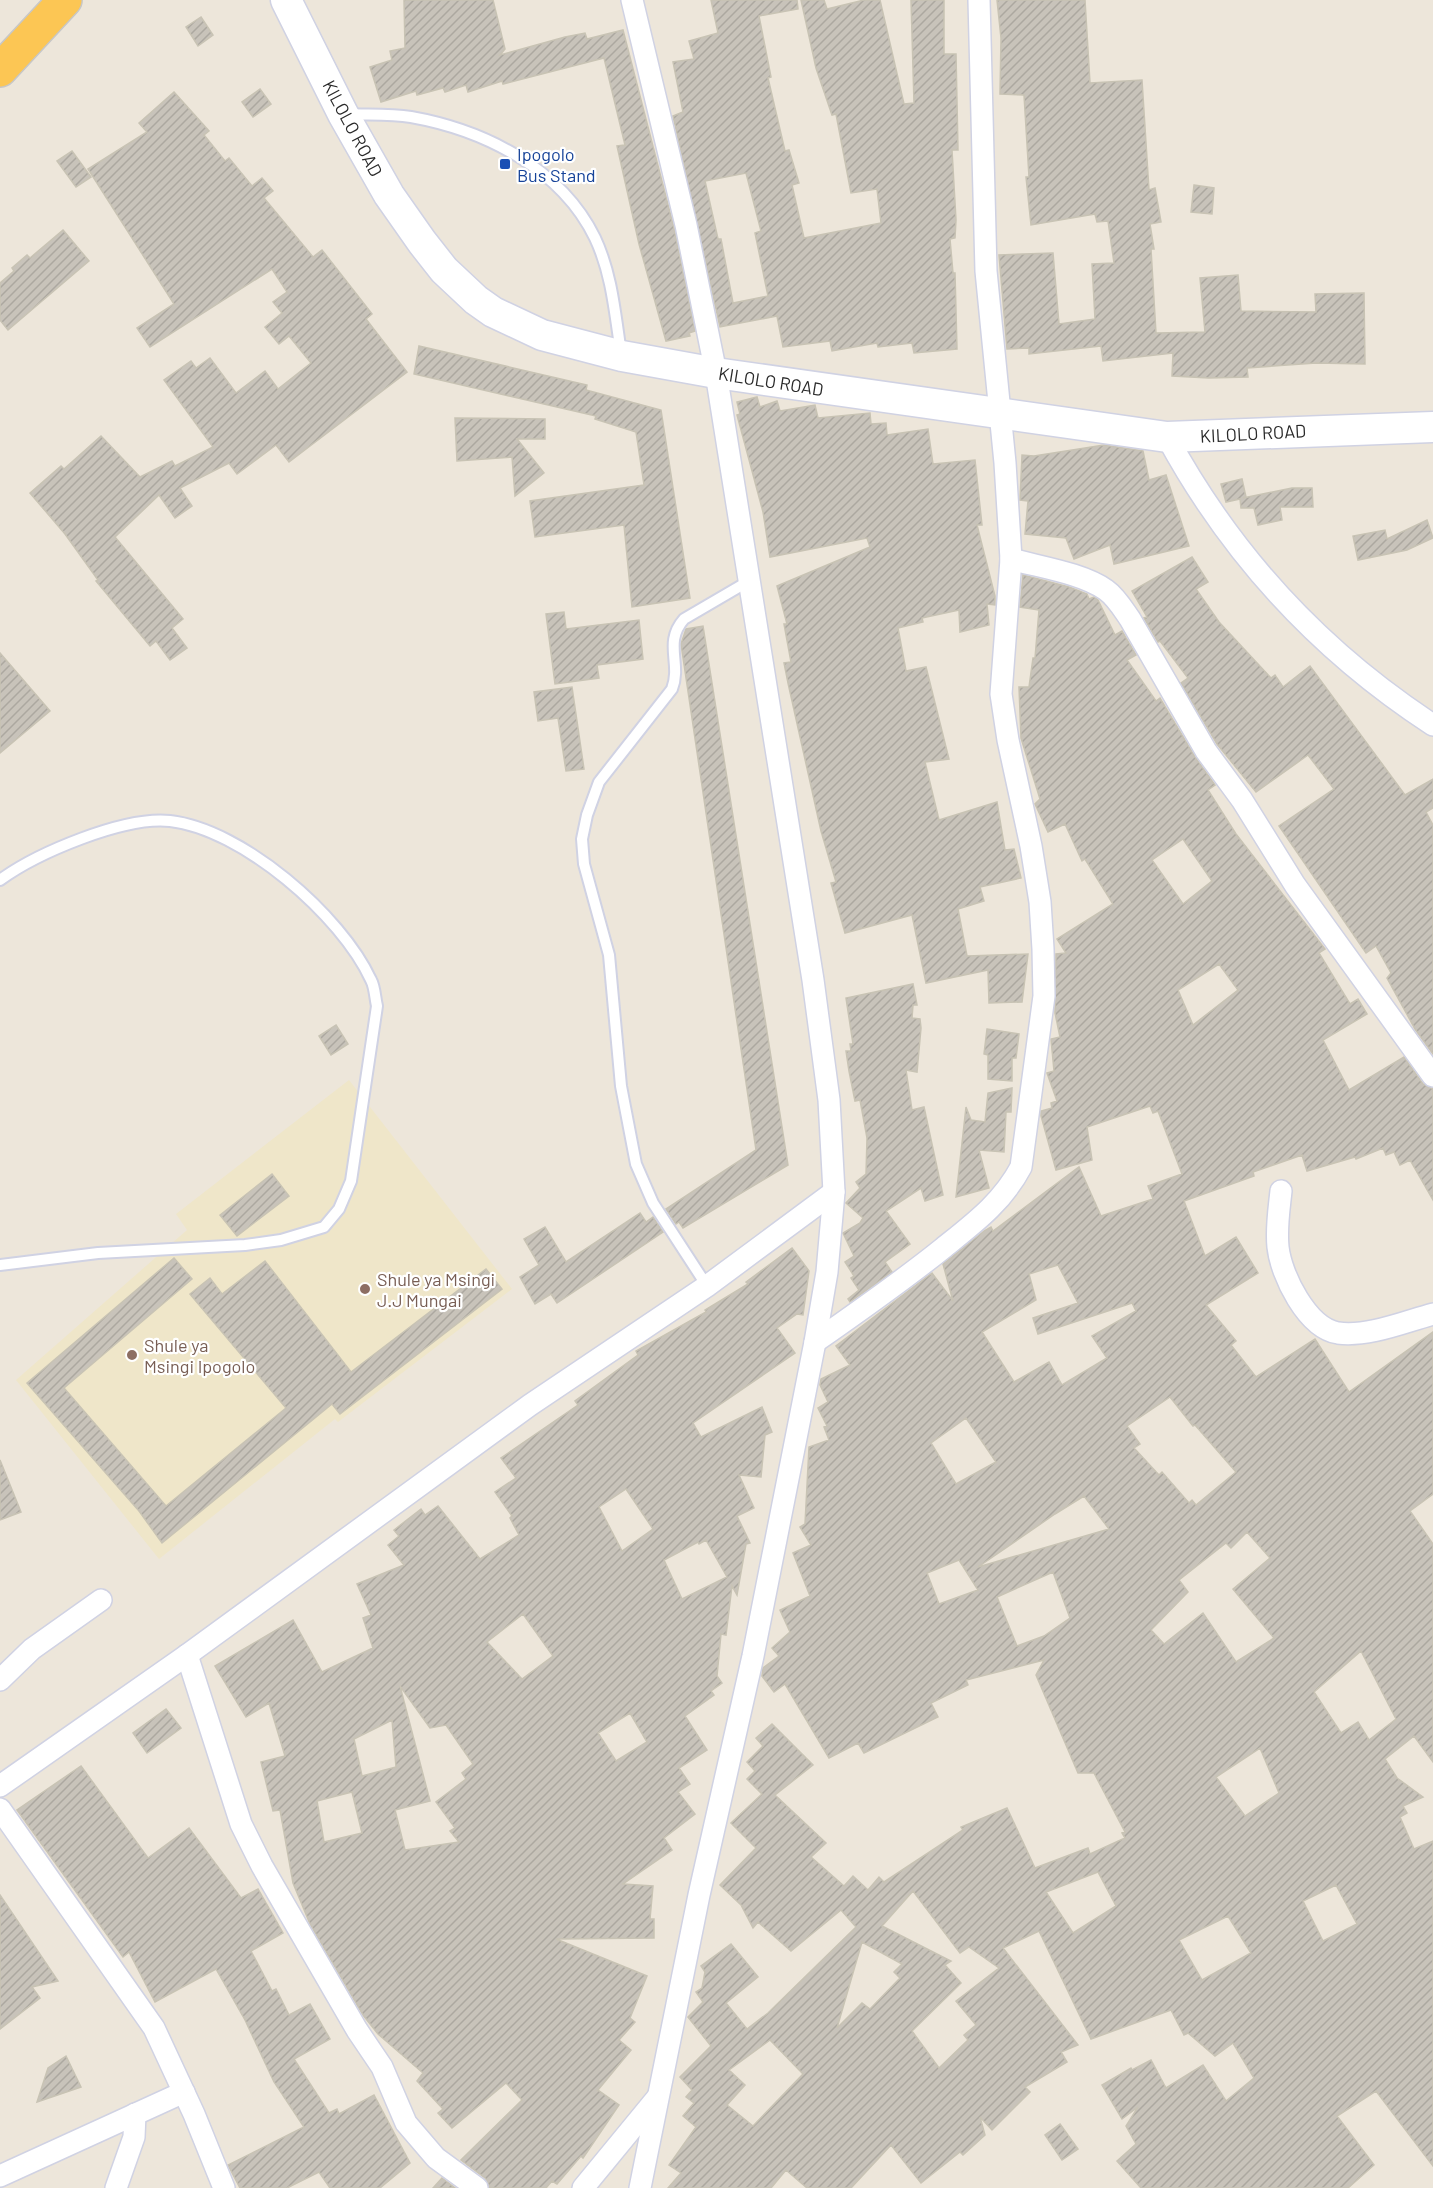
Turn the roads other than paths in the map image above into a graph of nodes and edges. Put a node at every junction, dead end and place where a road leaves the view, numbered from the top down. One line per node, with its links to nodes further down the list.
1 (65, 0): 5 (highway)
2 (286, 0): 6 (main road, KILOLO ROAD)
3 (632, 0): 8 (street)
4 (979, 0): 9 (street)
5 (0, 70)
6 (343, 114): 7 (main road, KILOLO ROAD); 7 (lane)
7 (622, 356): 8 (main road, KILOLO ROAD)
8 (716, 373): 9 (main road, KILOLO ROAD); 13 (street)
9 (998, 413): 11 (main road, KILOLO ROAD); 12 (street)
10 (1433, 427): 11 (main road, KILOLO ROAD)
11 (1167, 437): 14 (street)
12 (1011, 559): 16 (street); 22 (street)
13 (749, 581): 18 (street); 20 (lane)
14 (1433, 725)
15 (0, 880): 19 (lane)
16 (1433, 1076)
17 (1281, 1191): 21 (street)
18 (834, 1192): 20 (street); 22 (street)
19 (0, 1265)
20 (707, 1286): 24 (street)
21 (1433, 1314)
22 (815, 1342): 29 (street)
23 (101, 1600): 25 (street)
24 (187, 1655): 26 (street); 34 (street)
25 (0, 1680)
26 (0, 1786)
27 (0, 1809): 28 (street)
28 (184, 2092): 30 (street); 33 (street)
29 (659, 2096): 35 (street); 36 (street)
30 (135, 2114): 31 (street); 32 (street)
31 (0, 2176)
32 (116, 2188)
33 (224, 2188)
34 (477, 2188)
35 (583, 2188)
36 (640, 2188)

